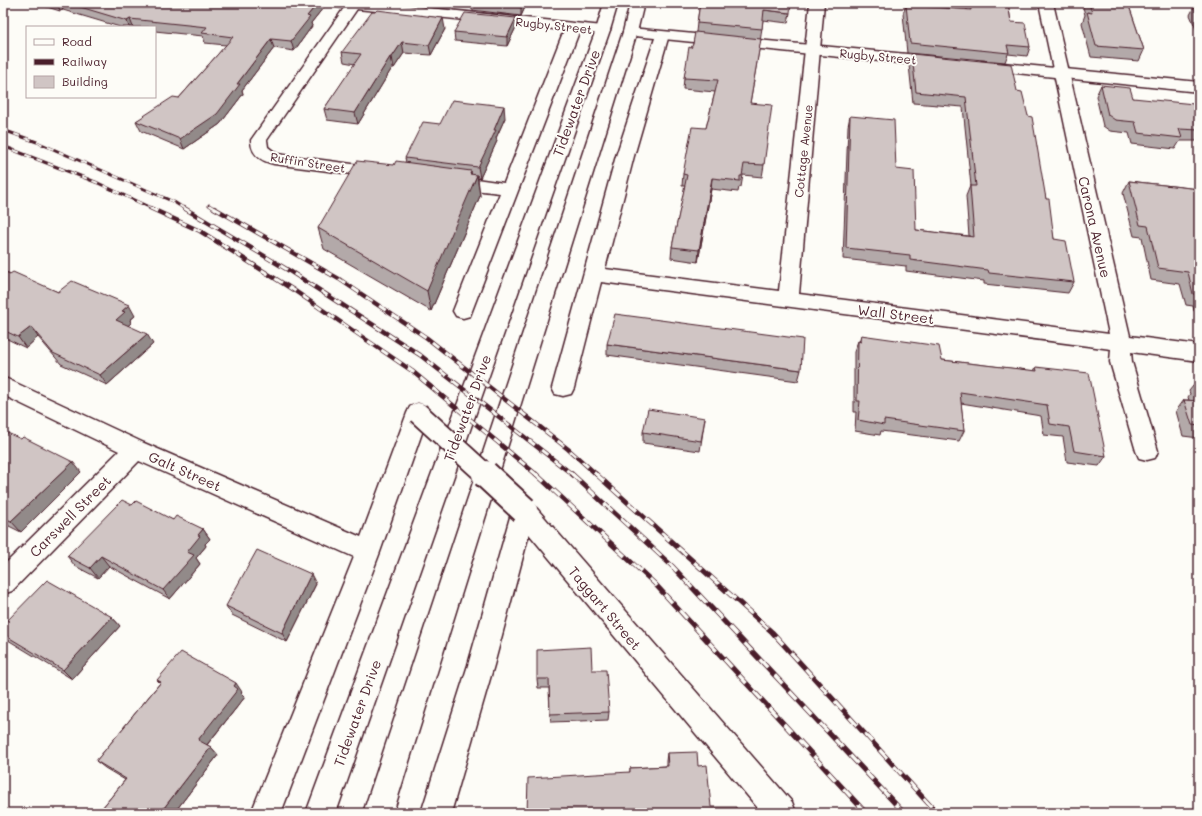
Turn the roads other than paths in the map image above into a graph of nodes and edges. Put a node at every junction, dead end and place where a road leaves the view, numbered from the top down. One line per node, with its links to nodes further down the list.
1 (611, 3): 7 (main road, Tidewater Drive)
2 (637, 3): 8 (main road, Tidewater Drive)
3 (817, 3): 10 (main road, Cottage Avenue)
4 (1046, 3): 11 (main road, Carona Avenue)
5 (348, 4): 6 (main road, Rugby Street); 13 (main road, Ruffin Street)
6 (573, 27): 7 (main road, Rugby Street); 15 (main road, Tidewater Drive)
7 (603, 30): 29 (main road, Tidewater Drive)
8 (630, 32): 9 (main road, Rugby Street); 30 (main road, Tidewater Drive)
9 (662, 35): 10 (main road, Rugby Street); 16 (main road)
10 (812, 50): 11 (main road, Rugby Street); 17 (main road, Cottage Avenue)
11 (1060, 73): 12 (main road, Rugby Street); 19 (main road, Carona Avenue)
12 (1199, 87)
13 (396, 175)
14 (434, 179): 15 (main road)
15 (510, 189): 18 (main road, Tidewater Drive)
16 (593, 274): 17 (main road, Wall Street); 22 (main road)
17 (788, 300): 19 (main road, Wall Street)
18 (463, 311)
19 (1121, 343): 20 (main road, Wall Street); 24 (main road, Carona Avenue)
20 (1199, 353)
21 (3, 385): 23 (main road, Galt Street)
22 (563, 388)
23 (136, 449): 26 (main road, Galt Street); 27 (main road, Carswell Street)
24 (1147, 451)
25 (524, 510): 26 (main road, Taggart Street, bridge); 31 (main road); 32 (main road, Taggart Street)
26 (368, 552): 28 (main road)
27 (3, 583)
28 (266, 813)
29 (321, 813)
30 (378, 813)
31 (436, 813)
32 (781, 813)

